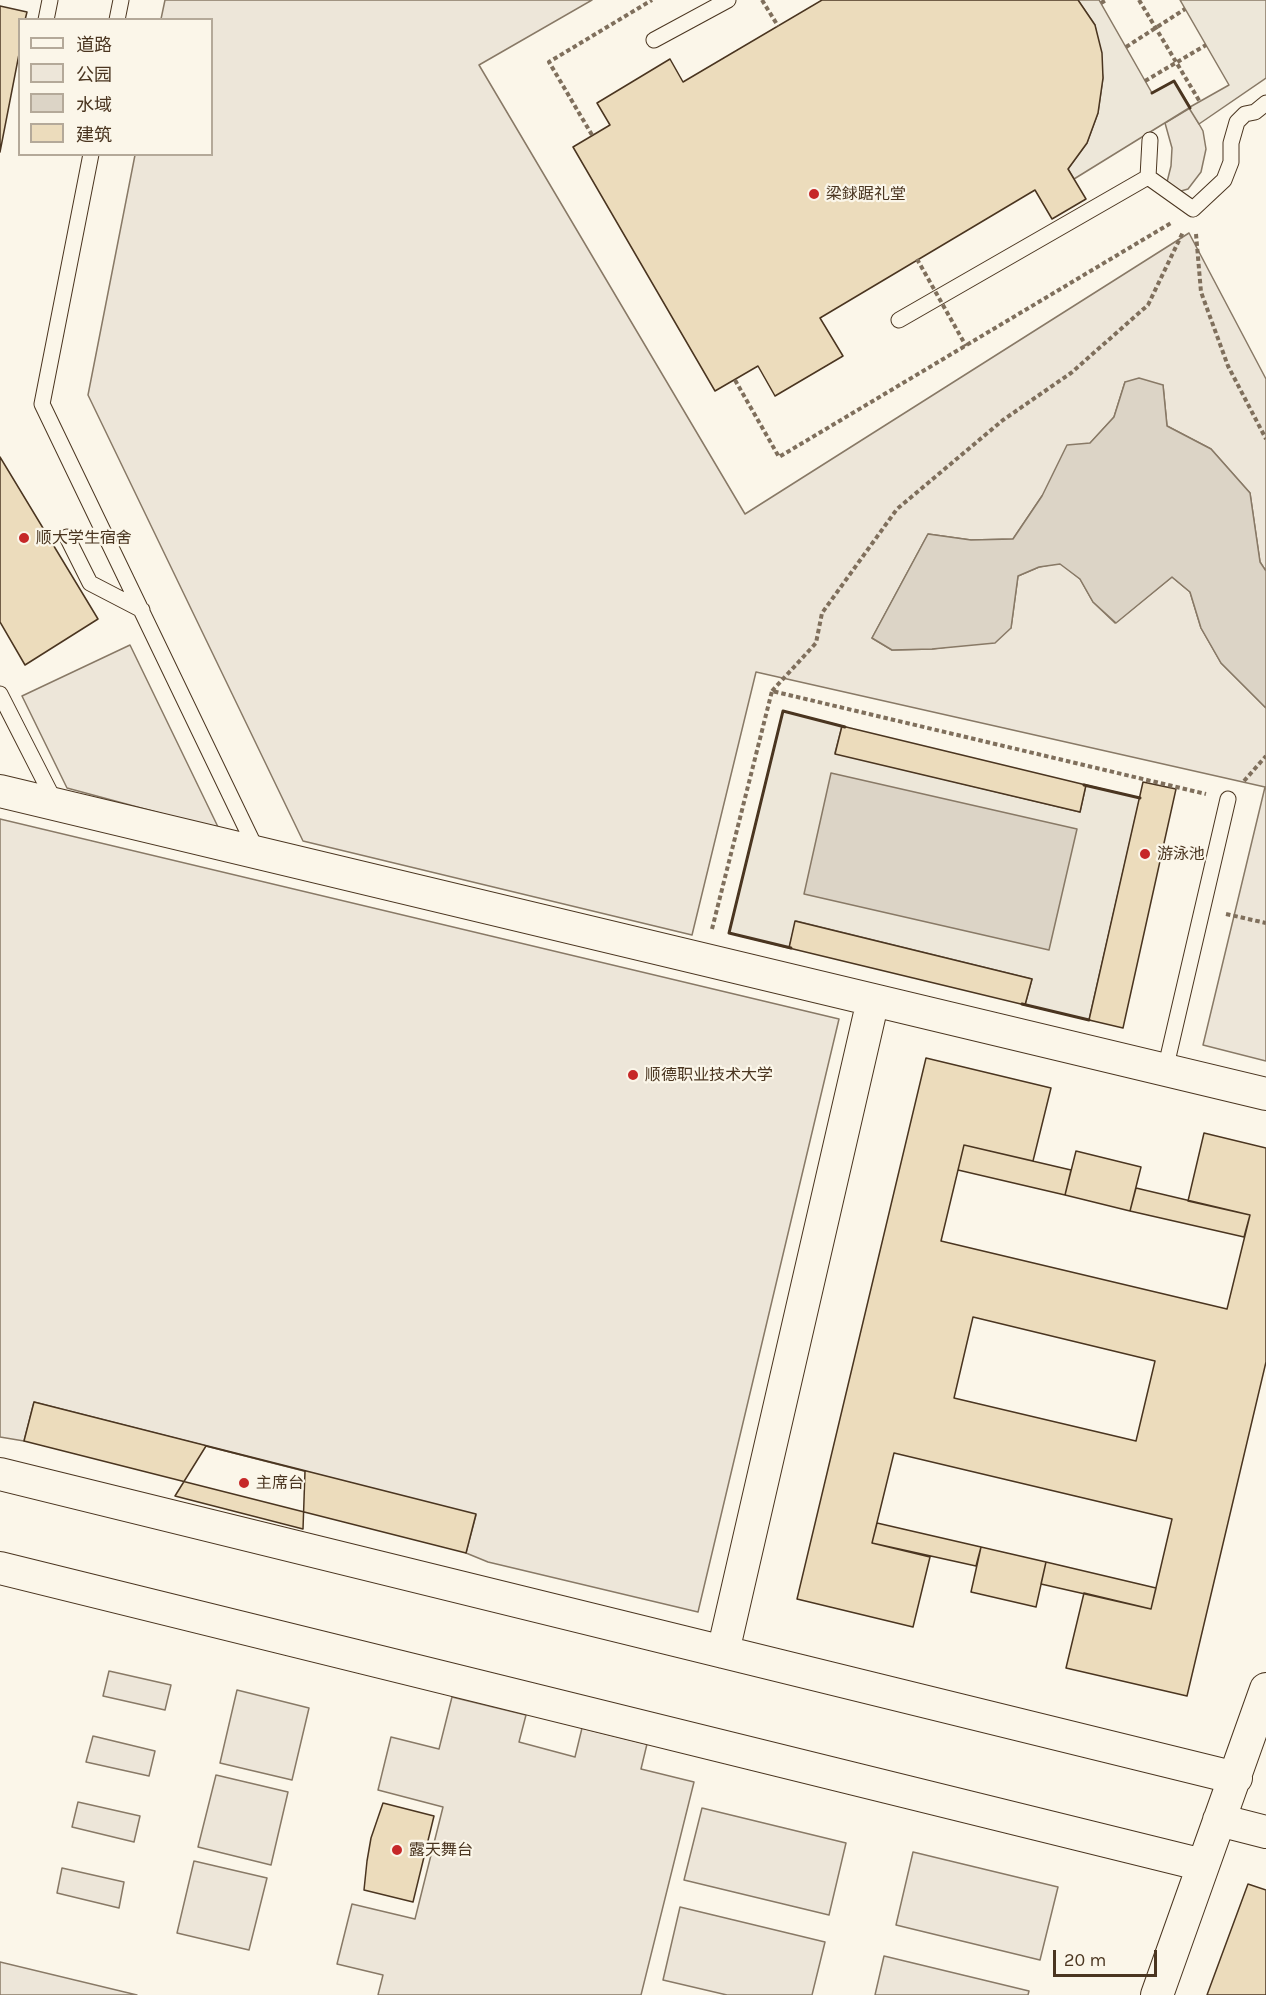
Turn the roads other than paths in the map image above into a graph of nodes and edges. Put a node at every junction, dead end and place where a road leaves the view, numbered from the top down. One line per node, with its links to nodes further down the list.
1 (50, 0): 4 (lane)
2 (121, 0): 5 (lane)
3 (728, 0): 6 (lane)
4 (46, 18)
5 (117, 18)
6 (654, 40)
7 (1266, 103): 10 (lane)
8 (1150, 140): 10 (lane)
9 (91, 156): 13 (lane)
10 (1148, 177): 11 (lane)
11 (899, 320)
12 (67, 537): 13 (lane)
13 (142, 610): 18 (lane)
14 (0, 694): 17 (lane)
15 (0, 791): 17 (street)
16 (1228, 799): 20 (lane)
17 (56, 804): 18 (street)
18 (257, 853): 19 (street)
19 (873, 1000): 20 (street); 24 (street)
20 (1164, 1070): 21 (street)
21 (1266, 1094)
22 (0, 1474): 24 (street)
23 (0, 1568): 29 (street)
24 (723, 1652): 26 (street)
25 (1266, 1689): 26 (street)
26 (1236, 1778): 27 (street)
27 (1219, 1820): 28 (street); 29 (street)
28 (1266, 1833)
29 (1203, 1865): 30 (street)
30 (1157, 1995)

